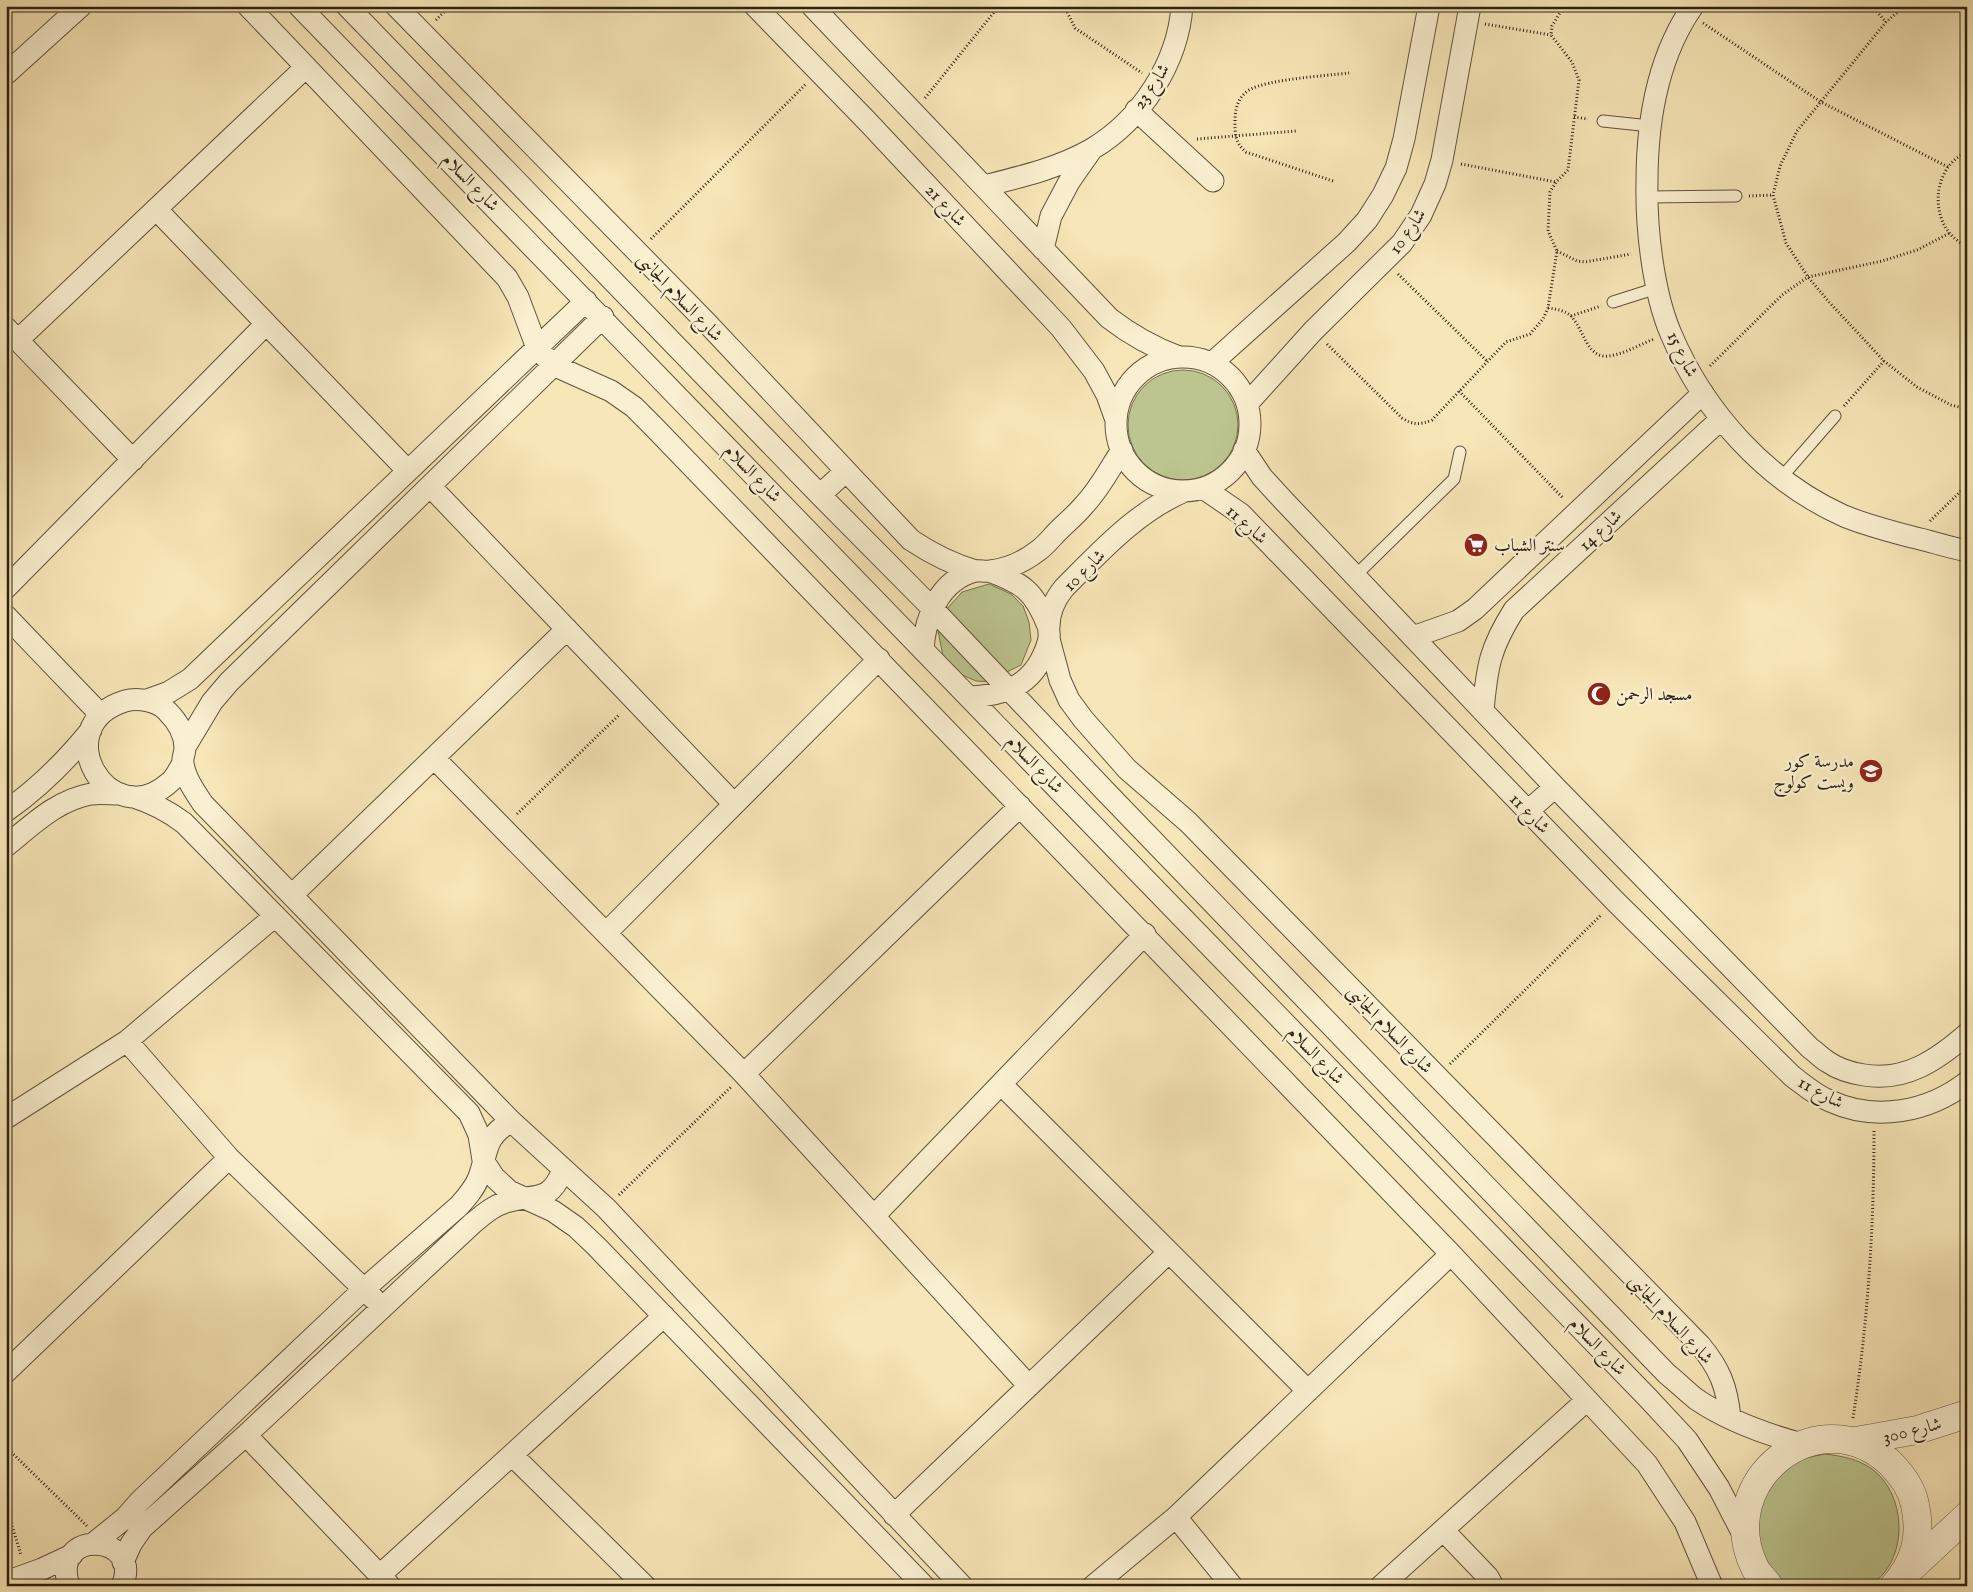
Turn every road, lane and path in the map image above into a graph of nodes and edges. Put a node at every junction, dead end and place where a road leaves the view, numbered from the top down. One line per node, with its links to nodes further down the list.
1 (81, 6): 20 (street)
2 (248, 6): 19 (street)
3 (299, 6): 53 (street, شارع السلام)
4 (347, 6): 85 (street, شارع السلام)
5 (396, 6): 49 (street, شارع السلام الجانبى)
6 (812, 6): 26 (street)
7 (999, 6): 26 (path)
8 (1064, 6): 23 (path)
9 (1182, 6): 23 (street, شارع 23)
10 (1429, 6): 66 (street)
11 (1564, 6): 18 (path)
12 (1872, 6): 17 (path)
13 (1905, 6): 17 (path)
14 (759, 8): 21 (street, شارع 21)
15 (1687, 9): 24 (path); 28 (street, شارع 15)
16 (1469, 14): 18 (path); 34 (street, شارع 10)
17 (1886, 22): 24 (path)
18 (1551, 34): 38 (path)
19 (306, 67): 43 (street); 62 (street)
20 (8, 68)
21 (819, 72): 49 (path); 74 (street, شارع 21)
22 (1349, 73): 30 (path)
23 (1156, 83): 25 (street, شارع 23)
24 (1821, 102): 35 (path); 40 (path)
25 (1136, 110): 31 (street); 32 (street, شارع 23)
26 (913, 112): 39 (street)
27 (1603, 120): 28 (lane)
28 (1650, 126): 42 (street, شارع 15)
29 (1296, 131): 30 (path)
30 (1235, 136): 31 (path); 37 (path)
31 (1170, 142): 36 (street)
32 (1092, 149): 39 (street, شارع 23); 46 (street, شارع 23)
33 (1967, 152): 35 (path)
34 (1442, 160): 38 (path); 50 (street, شارع 10)
35 (1948, 167): 44 (path)
36 (1213, 181)
37 (1333, 181)
38 (1556, 182): 47 (path)
39 (984, 186): 46 (street)
40 (1773, 195): 41 (path); 51 (path)
41 (1736, 196): 42 (lane)
42 (1646, 197): 48 (street, شارع 15)
43 (156, 209): 58 (street); 61 (street)
44 (1950, 233): 45 (path); 51 (path)
45 (1967, 246)
46 (1043, 249): 63 (street)
47 (1557, 251): 48 (path); 55 (path)
48 (1652, 251): 52 (street, شارع 15)
49 (637, 253): 80 (street, شارع السلام الجانبى)
50 (1385, 261): 59 (street, شارع 10); 64 (path)
51 (1808, 277): 65 (path); 68 (path)
52 (1657, 288): 54 (lane); 60 (street, شارع 15)
53 (586, 301): 57 (street, شارع السلام); 62 (street)
54 (1614, 302): 56 (path)
55 (1548, 308): 56 (path); 64 (path)
56 (1571, 316): 60 (path)
57 (603, 317): 67 (street); 97 (street, شارع السلام)
58 (266, 324): 78 (street); 79 (street)
59 (1314, 331): 69 (path); 70 (street, شارع 10)
60 (1670, 332): 68 (street, شارع 15)
61 (12, 334): 78 (street)
62 (537, 348): 67 (street); 79 (street)
63 (1179, 357): 66 (street); 74 (street)
64 (1487, 361): 69 (path)
65 (1884, 361): 71 (path); 72 (path)
66 (1212, 363): 70 (street)
67 (554, 365): 82 (street); 98 (street)
68 (1699, 387): 73 (street, شارع 15); 86 (street, شارع 14)
69 (1460, 391): 86 (path)
70 (1247, 404): 76 (street)
71 (1967, 409)
72 (1835, 416): 81 (lane)
73 (1721, 419): 81 (street, شارع 15); 103 (street, شارع 14)
74 (1116, 420): 75 (street)
75 (1122, 450): 84 (street); 89 (street)
76 (1244, 450): 84 (street); 90 (street, شارع 11)
77 (1460, 452): 90 (lane)
78 (133, 460): 91 (street)
79 (408, 471): 101 (street)
80 (846, 471): 85 (street); 89 (street, شارع السلام الجانبى)
81 (1781, 478): 87 (street, شارع 15)
82 (430, 486): 94 (street); 105 (street)
83 (1967, 489): 87 (path)
84 (1194, 490): 95 (street, شارع 10); 114 (street, شارع 11)
85 (820, 495): 92 (street, شارع السلام)
86 (1577, 513): 96 (street, شارع 14)
87 (1914, 537): 88 (street, شارع 15)
88 (1967, 551)
89 (982, 571): 92 (street); 95 (street, شارع السلام الجانبى)
90 (1355, 576): 96 (street, شارع 11)
91 (6, 588)
92 (932, 608): 97 (street); 99 (street, شارع السلام)
93 (6, 616): 104 (street)
94 (567, 629): 102 (street); 106 (street)
95 (1049, 632): 99 (street, شارع 10); 107 (street, شارع السلام الجانبى)
96 (1412, 637): 103 (street, شارع 11)
97 (923, 649): 100 (street, شارع السلام)
98 (878, 659): 111 (street); 112 (street)
99 (1010, 691): 100 (street, شارع 10); 109 (street, شارع السلام)
100 (971, 697): 158 (street, شارع السلام)
101 (147, 700): 104 (street); 105 (street)
102 (635, 700): 111 (street); 115 (path)
103 (1483, 711): 108 (street, شارع 11)
104 (96, 722): 110 (street); 113 (street)
105 (184, 755): 110 (street); 117 (street)
106 (434, 758): 115 (street); 117 (street)
107 (1127, 769): 109 (street); 125 (street, شارع السلام الجانبى)
108 (1555, 787): 114 (street); 122 (street, شارع 11)
109 (1106, 792): 147 (street, شارع السلام)
110 (126, 795): 116 (street); 119 (street)
111 (734, 804): 120 (street)
112 (1020, 806): 121 (street); 124 (street)
113 (6, 811)
114 (1528, 811): 118 (street, شارع 11)
115 (502, 828): 120 (street)
116 (6, 846)
117 (292, 895): 130 (street)
118 (1615, 901): 125 (path); 128 (street, شارع 11)
119 (275, 916): 123 (street); 132 (street)
120 (606, 933): 124 (street)
121 (1145, 934): 127 (street); 138 (street)
122 (1967, 1034)
123 (127, 1041): 129 (street); 131 (street)
124 (744, 1074): 135 (path); 136 (street)
125 (1436, 1077): 147 (street, شارع السلام الجانبى)
126 (1967, 1082): 128 (street, شارع 11)
127 (1001, 1084): 136 (street); 137 (street)
128 (1874, 1112): 149 (path)
129 (6, 1118)
130 (511, 1121): 132 (street); 133 (street)
131 (229, 1158): 139 (street); 142 (street)
132 (483, 1160): 134 (street); 139 (street)
133 (563, 1170): 134 (street); 135 (street)
134 (528, 1199): 140 (street); 141 (street)
135 (606, 1208): 154 (street)
136 (874, 1216): 143 (street)
137 (1169, 1252): 143 (street); 144 (street)
138 (1451, 1254): 144 (street); 145 (street)
139 (364, 1289): 140 (street); 159 (street)
140 (382, 1307): 148 (street)
141 (664, 1316): 152 (street); 169 (street)
142 (6, 1372)
143 (1029, 1386): 154 (street)
144 (1308, 1391): 156 (street)
145 (1587, 1400): 157 (street); 175 (street)
146 (1967, 1414): 149 (street, شارع 300)
147 (1730, 1418): 150 (street, شارع السلام)
148 (246, 1435): 162 (street); 165 (street)
149 (1853, 1441): 150 (street); 163 (street)
150 (1802, 1444): 158 (street)
151 (6, 1447): 159 (path)
152 (512, 1455): 165 (street); 168 (street)
153 (6, 1506): 161 (path)
154 (894, 1515): 170 (street)
155 (1967, 1516): 163 (street)
156 (1176, 1517): 171 (street); 172 (street)
157 (1443, 1530): 173 (street); 174 (street)
158 (1746, 1540): 164 (street)
159 (97, 1541): 160 (street); 162 (street)
160 (72, 1555): 161 (street); 167 (street)
161 (26, 1575): 166 (street)
162 (126, 1576)
163 (1900, 1579)
164 (1761, 1580)
165 (384, 1581)
166 (6, 1582)
167 (69, 1586)
168 (645, 1586)
169 (924, 1586)
170 (962, 1586)
171 (1093, 1586)
172 (1232, 1586)
173 (1381, 1586)
174 (1493, 1586)
175 (1712, 1586)

